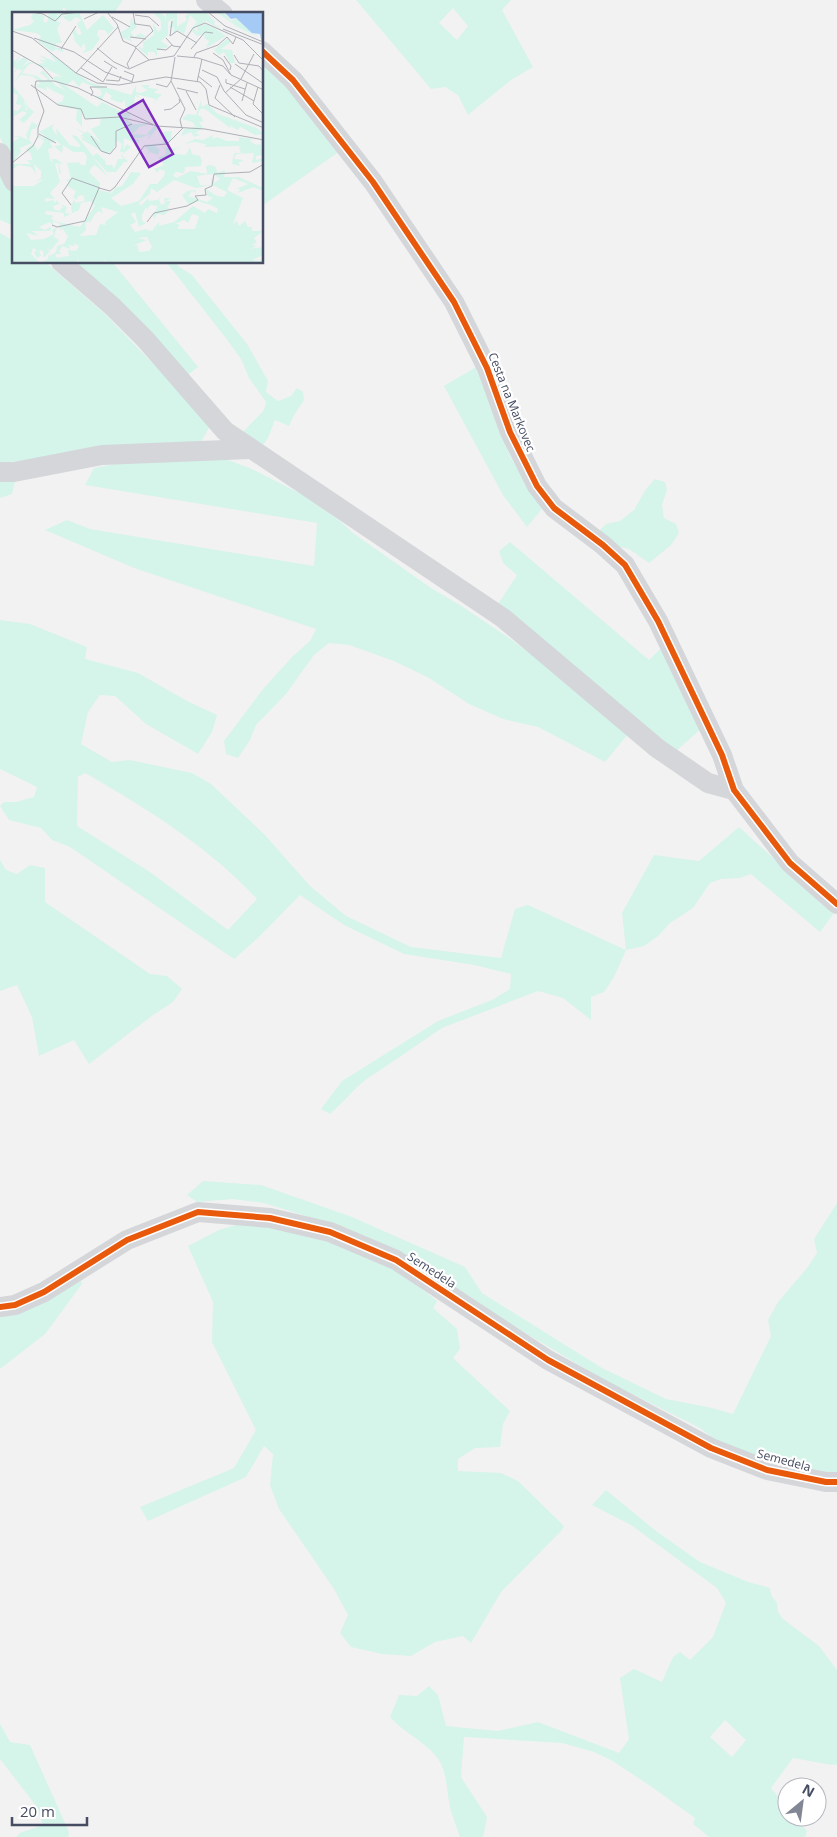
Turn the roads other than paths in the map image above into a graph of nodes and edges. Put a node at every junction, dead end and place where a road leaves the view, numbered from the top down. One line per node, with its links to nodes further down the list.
1 (206, 0): 2 (street)
2 (221, 12)
3 (264, 53): 9 (street, Cesta na Markovec)
4 (0, 154): 5 (street)
5 (12, 178)
6 (63, 264): 7 (street)
7 (250, 448): 8 (street); 9 (street)
8 (0, 472)
9 (734, 790): 10 (street, Cesta na Markovec)
10 (837, 904)
11 (0, 1307): 12 (street, Semedela)
12 (837, 1482)

